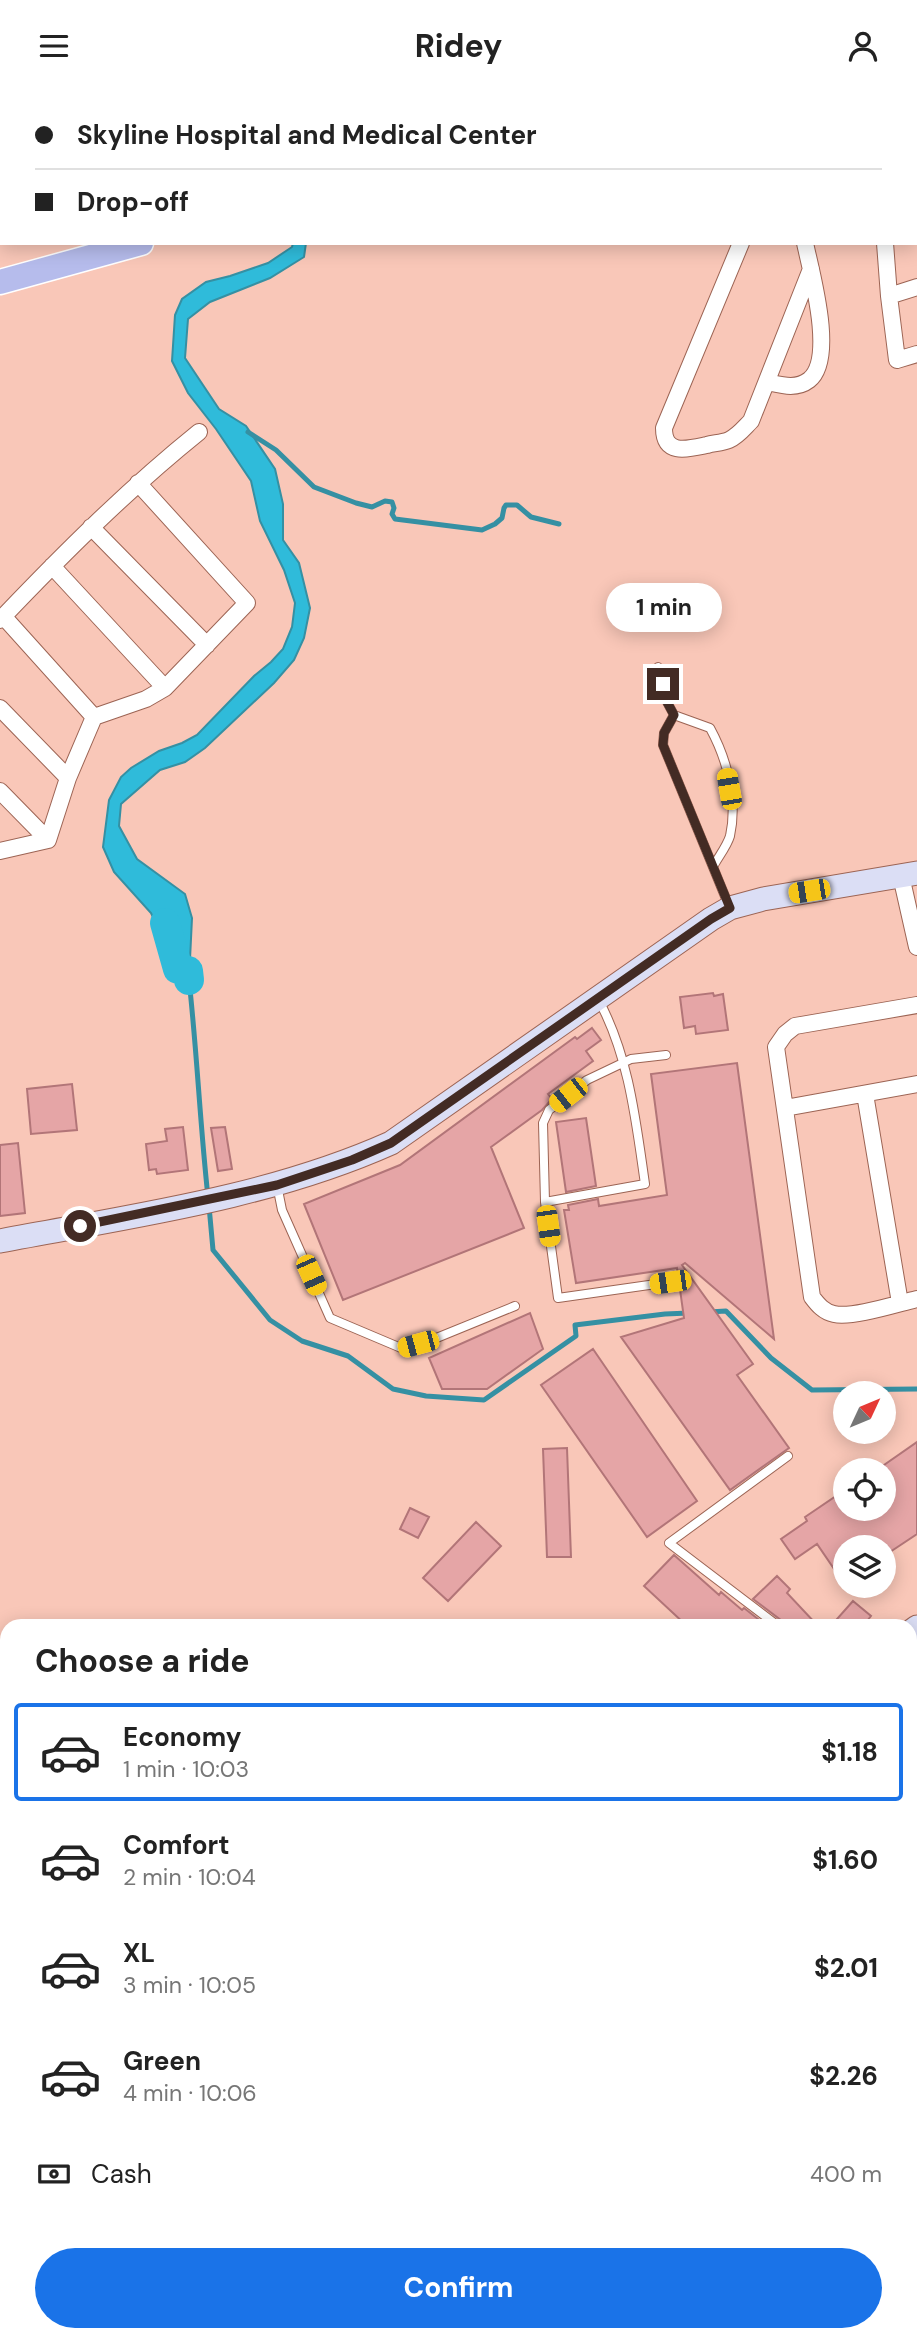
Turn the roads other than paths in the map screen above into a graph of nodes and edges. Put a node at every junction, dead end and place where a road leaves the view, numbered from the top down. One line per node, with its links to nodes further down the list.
1 (127, 245): 5 (main road)
2 (740, 245): 11 (street)
3 (805, 245): 6 (street)
4 (885, 245): 9 (street)
5 (85, 251): 7 (main road)
6 (811, 269): 11 (street); 11 (street)
7 (0, 282)
8 (917, 287): 9 (street)
9 (889, 296): 10 (street)
10 (917, 354)
11 (767, 383)
12 (199, 432): 13 (street)
13 (138, 483): 14 (street); 17 (street)
14 (91, 527): 15 (street); 17 (street)
15 (52, 566): 16 (street); 19 (street)
16 (2, 619): 22 (street)
17 (207, 645): 19 (street)
18 (658, 667): 21 (lane)
19 (165, 688): 22 (street)
20 (0, 708): 23 (street)
21 (674, 715): 27 (lane); 27 (lane)
22 (94, 717): 23 (street)
23 (68, 778): 25 (street)
24 (0, 791): 25 (street)
25 (48, 840): 26 (street)
26 (0, 852)
27 (714, 865): 29 (lane)
28 (909, 875): 29 (main road); 30 (street)
29 (730, 908): 31 (main road)
30 (917, 947)
31 (598, 999): 34 (lane); 38 (main road)
32 (917, 1005): 37 (street)
33 (666, 1055): 34 (lane)
34 (623, 1063): 39 (lane); 39 (lane)
35 (917, 1084): 36 (street)
36 (865, 1094): 37 (street); 43 (street)
37 (785, 1108): 43 (street)
38 (277, 1185): 40 (main road); 44 (lane)
39 (545, 1202): 41 (lane)
40 (0, 1241)
41 (670, 1282)
42 (917, 1299): 43 (street)
43 (900, 1303)
44 (515, 1306)
45 (788, 1457): 46 (lane)
46 (769, 1619)

